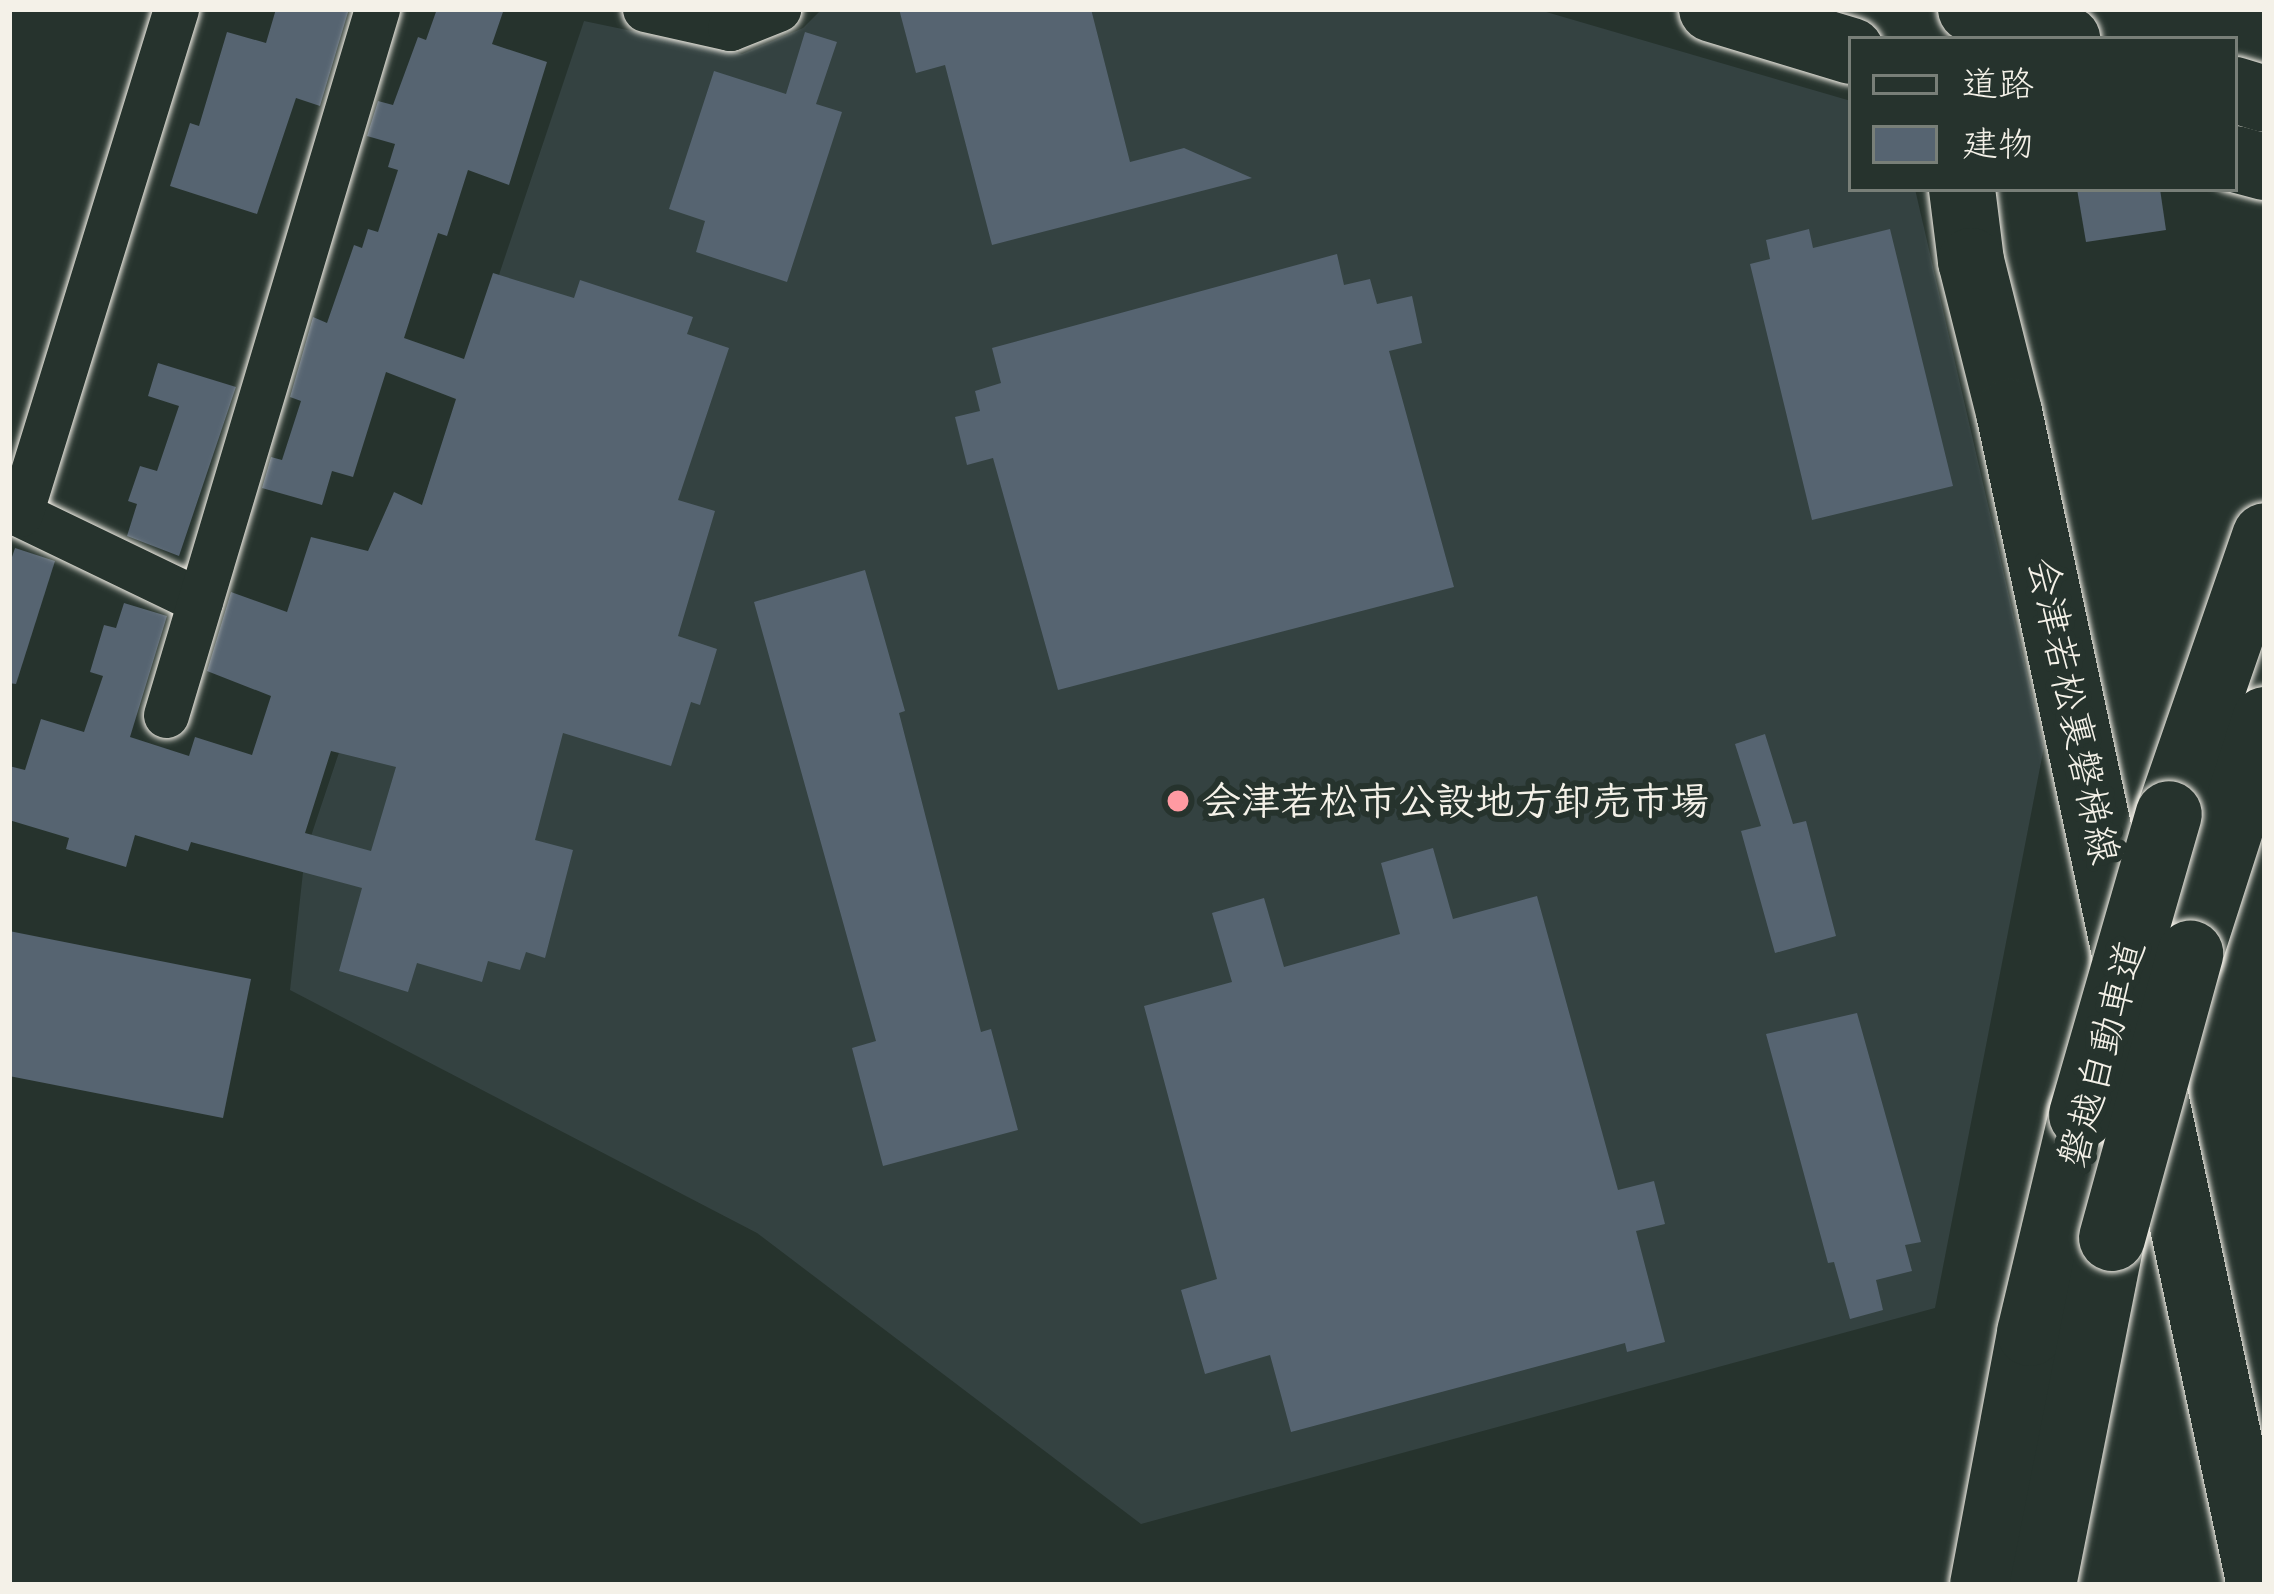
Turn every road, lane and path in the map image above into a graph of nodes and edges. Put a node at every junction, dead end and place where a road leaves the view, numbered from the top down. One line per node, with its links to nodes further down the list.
1 (176, 9): 10 (street)
2 (377, 9): 12 (street)
3 (645, 9): 4 (street)
4 (778, 9)
5 (1712, 9): 8 (main road)
6 (1972, 9): 7 (main road)
7 (2058, 36)
8 (1848, 50)
9 (1962, 192): 17 (main road, 会津若松裏磐梯線)
10 (14, 512): 12 (street)
11 (2265, 536): 15 (main road, 磐越自動車道, bridge)
12 (200, 601): 13 (street)
13 (166, 715)
14 (2265, 720): 16 (main road, 磐越自動車道, bridge)
15 (1983, 1585)
16 (2043, 1585)
17 (2260, 1585)

